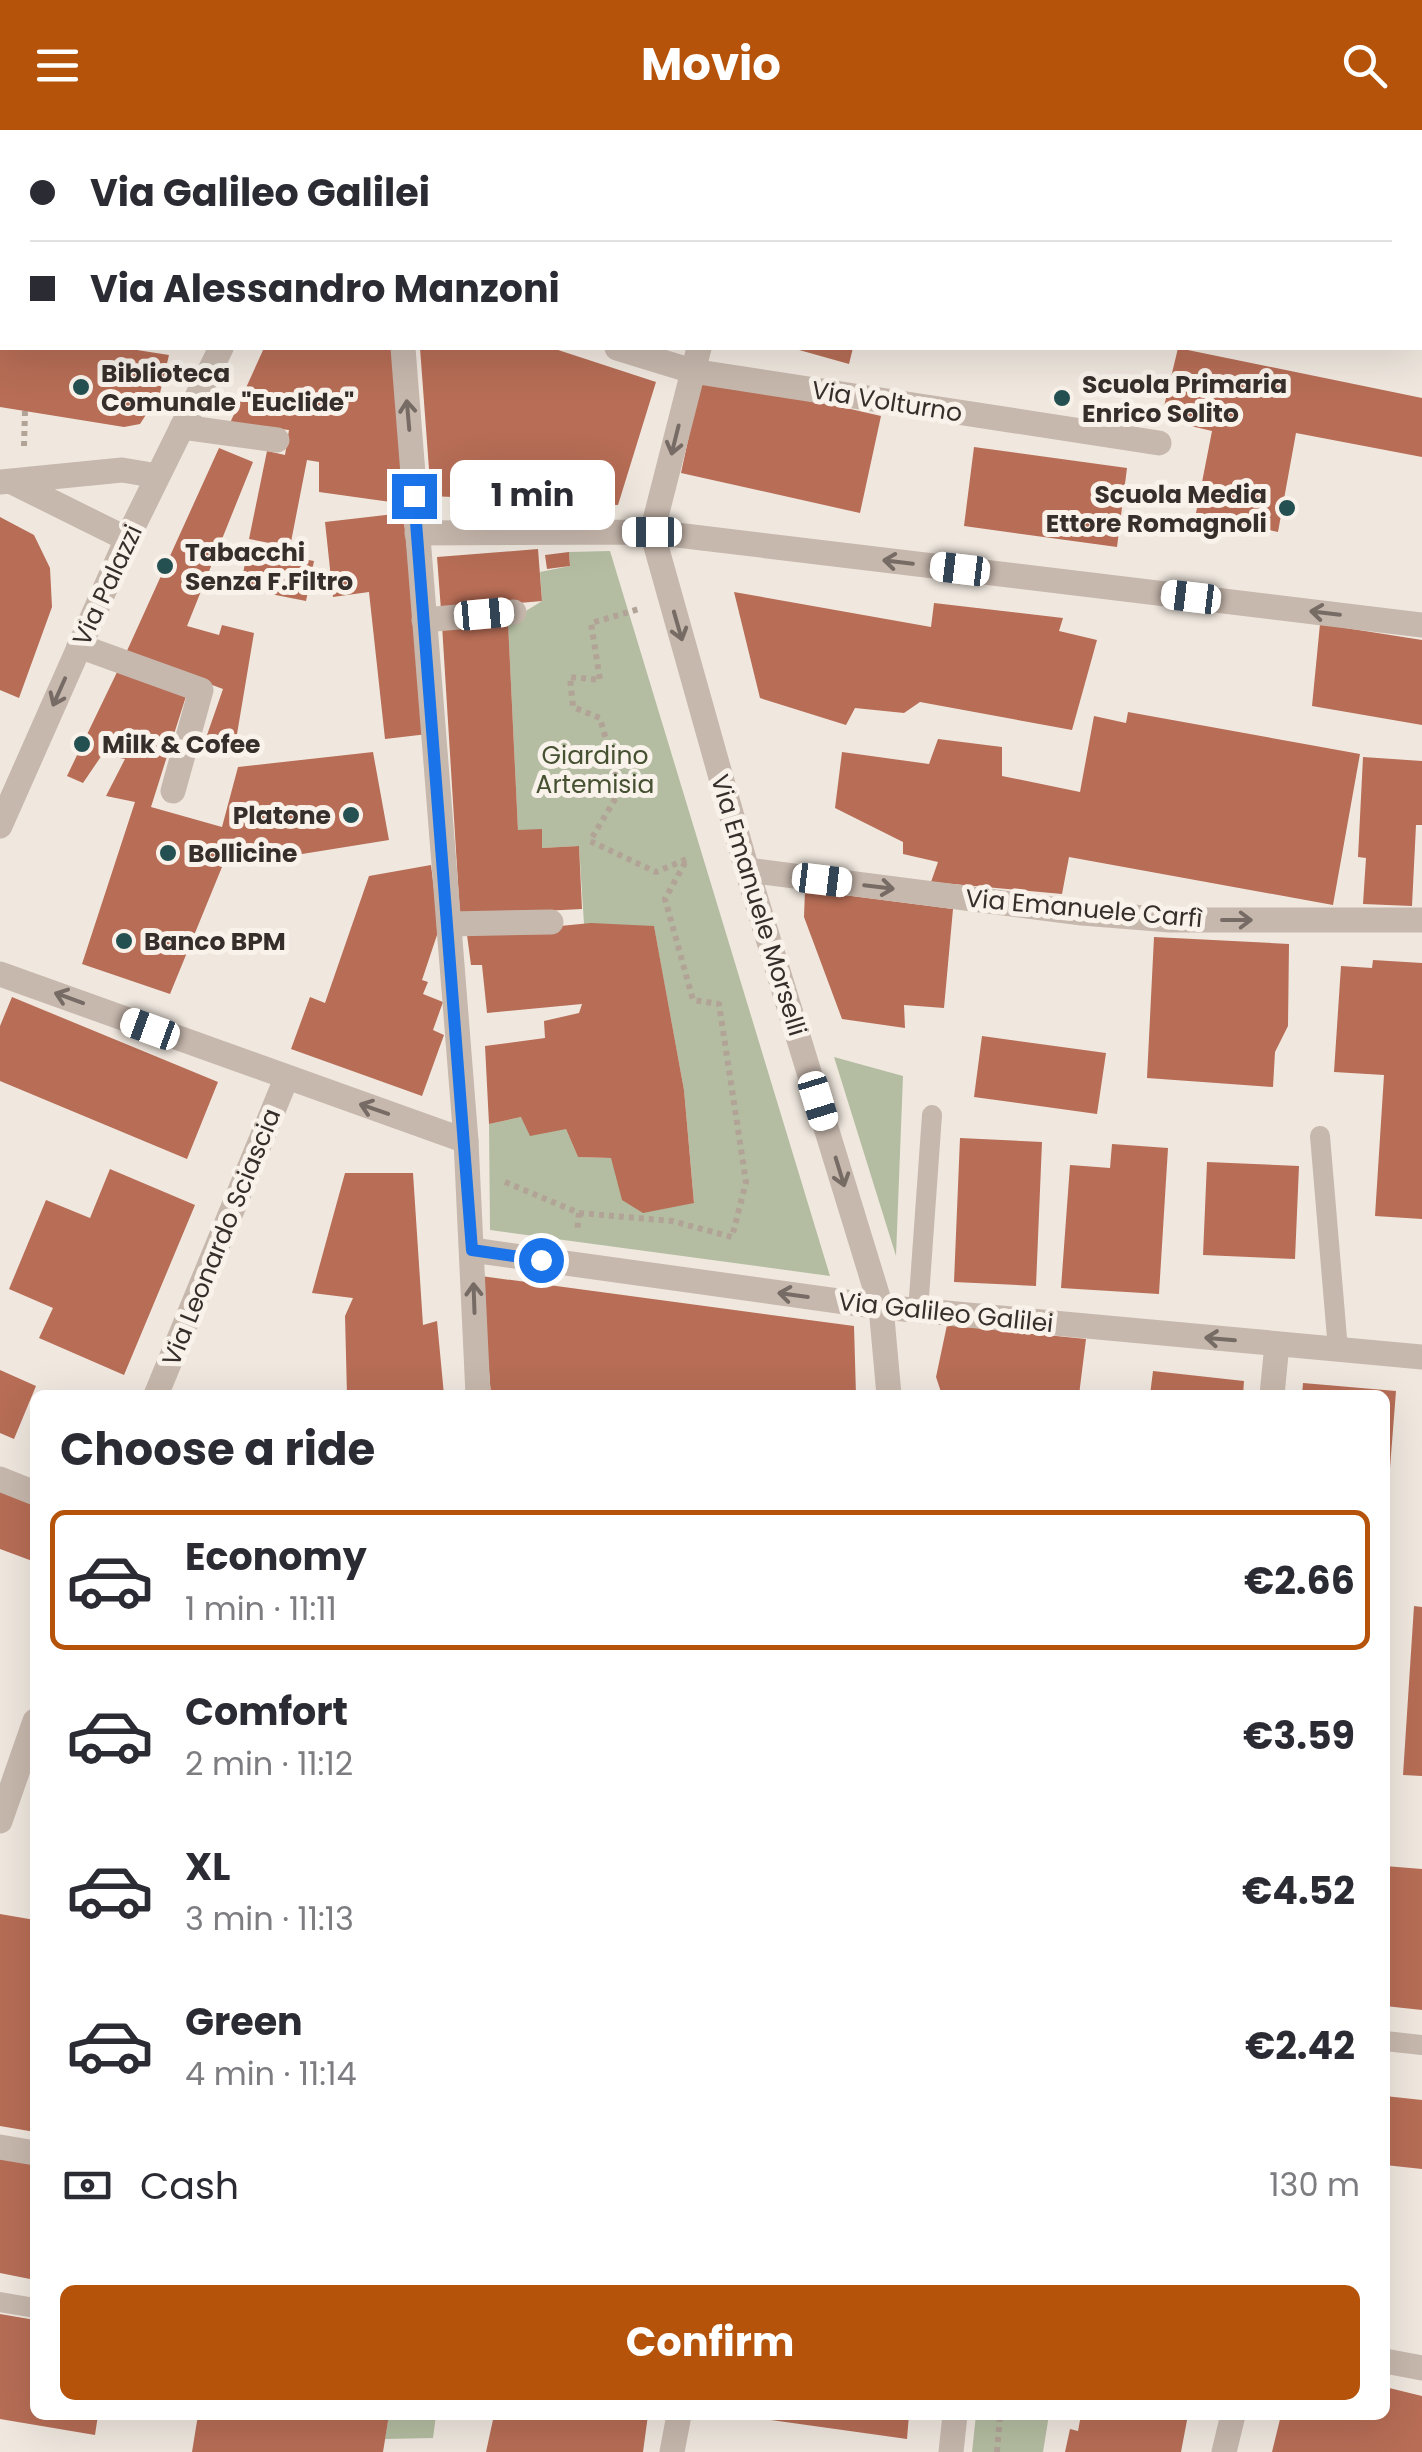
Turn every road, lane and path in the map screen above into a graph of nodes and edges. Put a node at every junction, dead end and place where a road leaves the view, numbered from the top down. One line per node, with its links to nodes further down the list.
1 (219, 350): 6 (street, Via Palazzi)
2 (402, 350): 13 (street, one-way to 2)
3 (631, 350): 4 (street, Via Volturno)
4 (696, 359): 8 (street, Via Volturno); 12 (street, one-way to 12)
5 (25, 411): 9 (path)
6 (182, 427): 7 (street); 10 (street, Via Palazzi)
7 (277, 440)
8 (1158, 443)
9 (24, 446)
10 (158, 476): 11 (street); 14 (street, Via Palazzi)
11 (4, 481): 14 (street)
12 (652, 532): 13 (street); 15 (street, Via Emanuele Morselli); 18 (street, one-way to 12)
13 (418, 533): 17 (street)
14 (127, 539): 19 (street, Via Palazzi)
15 (671, 600): 22 (street, Via Emanuele Morselli, one-way to 22); 32 (path)
16 (514, 612): 17 (street)
17 (424, 620): 25 (street)
18 (1422, 625)
19 (78, 646): 20 (street); 21 (street, Via Palazzi, one-way to 21)
20 (173, 791)
21 (0, 826)
22 (747, 870): 23 (street, Via Emanuele Carfì, one-way to 23); 35 (street, Via Emanuele Morselli, one-way to 35)
23 (1422, 920)
24 (551, 922): 25 (street)
25 (449, 924): 30 (street)
26 (0, 974): 27 (street, one-way to 26)
27 (286, 1079): 30 (street, one-way to 27); 40 (street, Via Leonardo Sciascia)
28 (932, 1115): 36 (lane)
29 (1320, 1136): 38 (lane)
30 (466, 1140): 33 (street)
31 (505, 1182): 32 (path)
32 (578, 1213): 34 (path)
33 (472, 1250): 34 (street, Via Galileo Galilei); 41 (street, one-way to 33)
34 (575, 1264): 35 (street, Via Galileo Galilei, one-way to 34)
35 (881, 1307): 36 (street, Via Galileo Galilei); 42 (street, Via Emanuele Morselli)
36 (918, 1311): 37 (street, Via Galileo Galilei, one-way to 36)
37 (1276, 1344): 38 (street, Via Galileo Galilei); 43 (street)
38 (1338, 1350): 39 (street, Via Galileo Galilei)
39 (1422, 1357)
40 (158, 1390)
41 (478, 1390)
42 (889, 1390)
43 (1272, 1390)
44 (0, 1479): 45 (street)
45 (30, 1491)
46 (30, 1734): 47 (street)
47 (0, 1821)
48 (1390, 2041): 49 (lane)
49 (1422, 2044)
50 (0, 2147): 51 (street)
51 (30, 2152)
52 (0, 2302): 53 (lane)
53 (30, 2307)
54 (1390, 2361): 55 (street)
55 (1422, 2368)
56 (677, 2420): 60 (street)
57 (954, 2420): 61 (street)
58 (1000, 2420): 62 (path)
59 (1232, 2420): 63 (street)
60 (672, 2452)
61 (951, 2452)
62 (997, 2452)
63 (1224, 2452)

